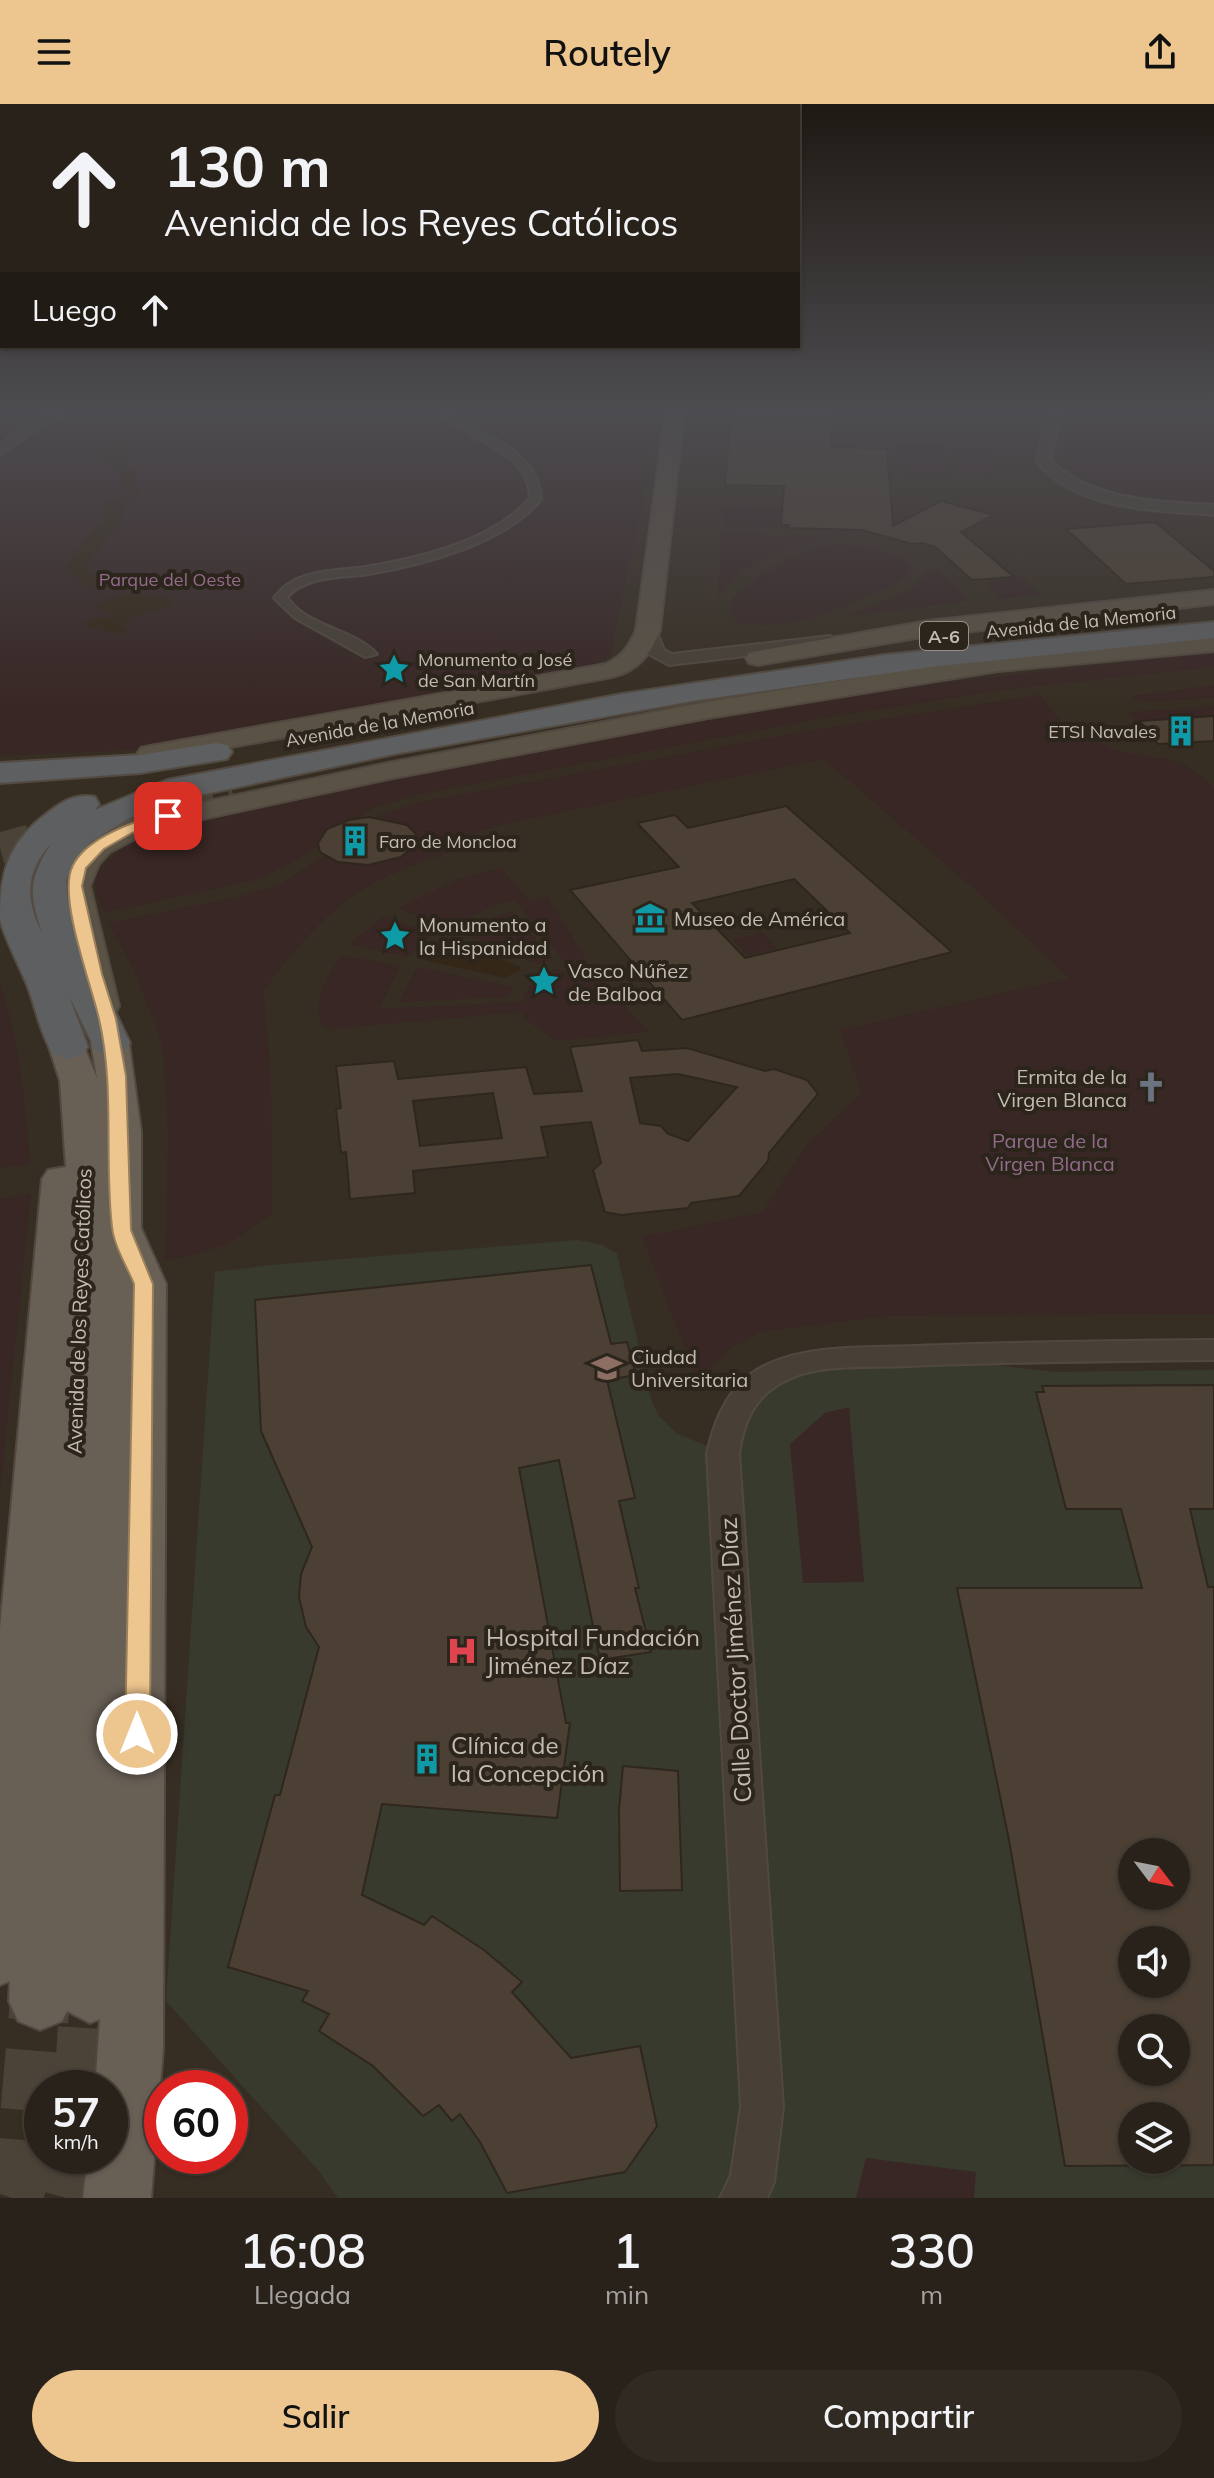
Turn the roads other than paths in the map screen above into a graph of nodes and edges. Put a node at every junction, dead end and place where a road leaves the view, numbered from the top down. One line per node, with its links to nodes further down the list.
1 (529, 510): 9 (street)
2 (663, 510): 5 (main road)
3 (1214, 597): 7 (main road, Avenida de la Memoria)
4 (1214, 609): 11 (highway, Avenida de la Memoria / A-6)
5 (648, 630): 7 (street, Avenida de la Memoria); 14 (main road)
6 (1214, 630): 10 (highway, Avenida de la Memoria)
7 (841, 640): 11 (main road, Avenida de la Memoria)
8 (1214, 644): 10 (main road, Avenida de la Memoria)
9 (370, 654)
10 (1006, 657): 13 (highway, Avenida de la Memoria); 16 (highway, Avenida de la Memoria); 18 (main road)
11 (758, 658): 12 (highway, Avenida de la Memoria / A-6)
12 (641, 679): 14 (highway, Avenida de la Memoria); 17 (highway, Avenida de los Reyes Católicos)
13 (356, 752): 18 (highway, Avenida de los Reyes Católicos)
14 (41, 769): 15 (highway, Avenida de la Memoria)
15 (0, 773)
16 (250, 783)
17 (6, 896): 18 (highway, Avenida de los Reyes Católicos)
18 (89, 1045): 19 (main road, Avenida de los Reyes Católicos); 21 (main road); 23 (main road, Avenida de los Reyes Católicos)
19 (122, 1230): 22 (main road, Avenida de los Reyes Católicos); 24 (main road)
20 (1214, 1350): 25 (street, Calle Doctor Jiménez Díaz)
21 (0, 1957)
22 (90, 1994)
23 (40, 2001)
24 (117, 2198)
25 (742, 2198)

